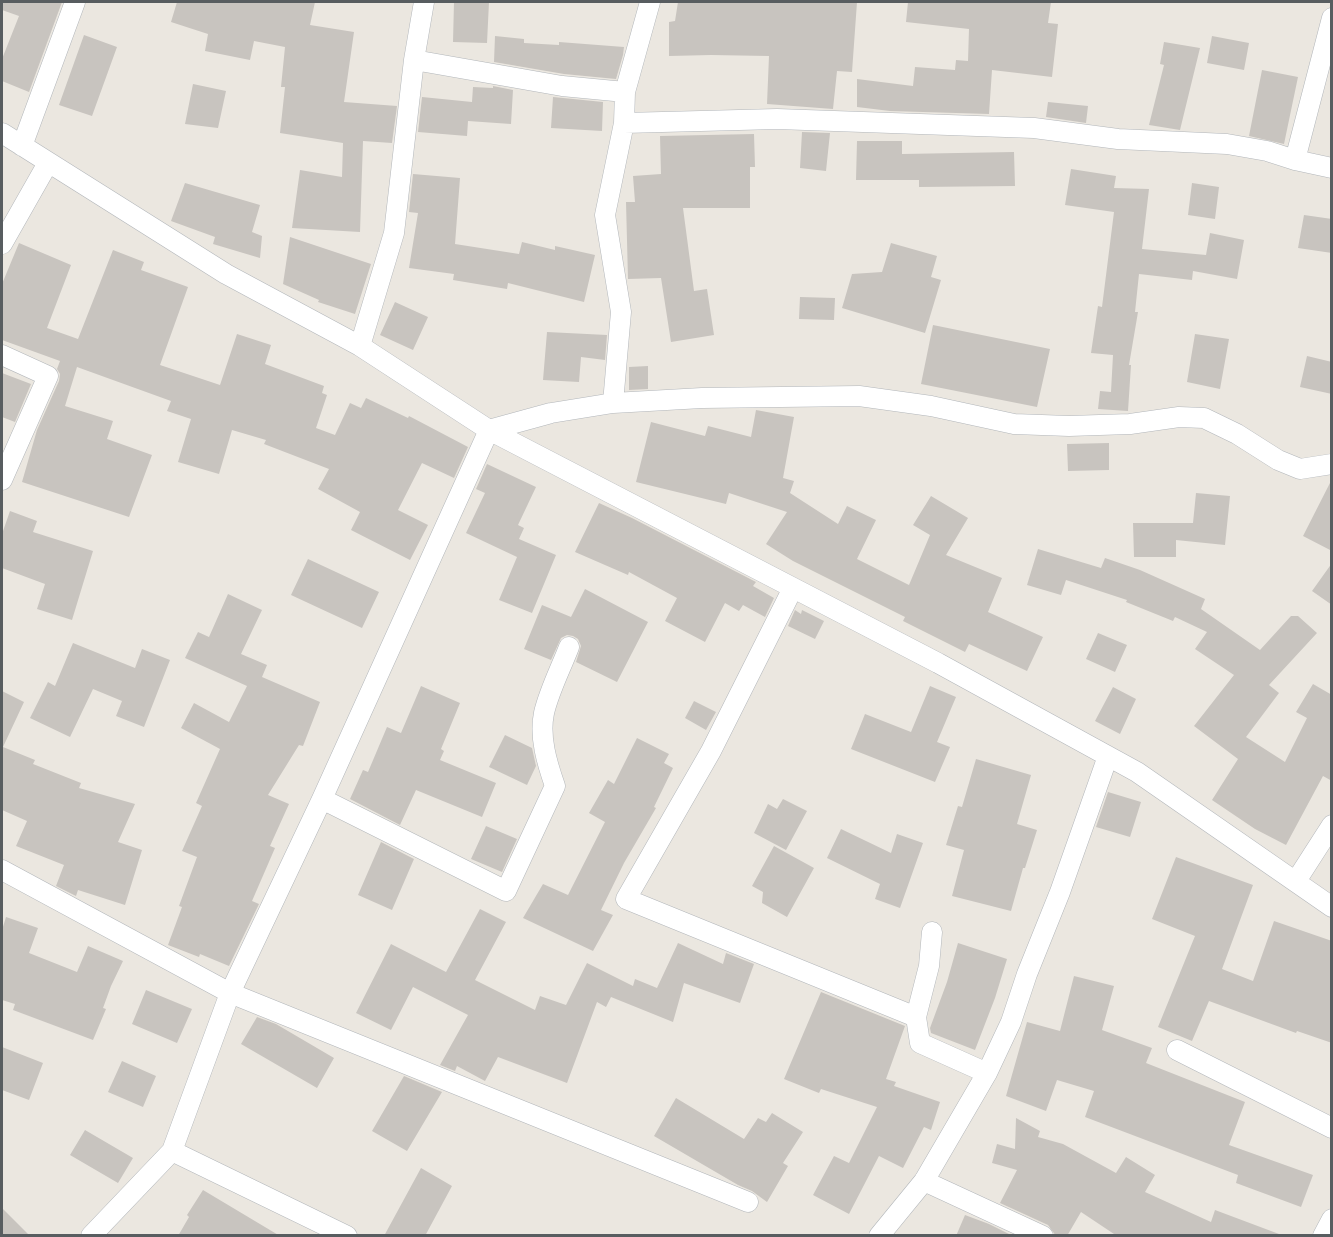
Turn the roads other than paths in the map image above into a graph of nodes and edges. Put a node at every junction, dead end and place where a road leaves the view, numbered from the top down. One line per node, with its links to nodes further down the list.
1 (75, 2): 9 (street)
2 (424, 2): 5 (street)
3 (650, 2): 6 (street)
4 (1332, 18): 10 (street)
5 (414, 60): 6 (street); 14 (street)
6 (625, 93): 7 (street)
7 (624, 123): 10 (street); 16 (street)
8 (2, 133): 9 (street)
9 (22, 146): 11 (street)
10 (1295, 160): 12 (street)
11 (48, 163): 13 (street); 14 (street)
12 (1332, 168)
13 (2, 244)
14 (360, 346): 17 (street)
15 (2, 355): 19 (street)
16 (613, 403): 17 (street); 18 (street)
17 (489, 430): 20 (street); 23 (street)
18 (1332, 464)
19 (2, 480)
20 (793, 588): 22 (street); 30 (street)
21 (569, 647): 23 (street)
22 (1108, 756): 26 (street); 32 (street)
23 (322, 799): 29 (street)
24 (1332, 825): 26 (street)
25 (4, 876): 29 (street)
26 (1296, 881): 27 (street)
27 (1332, 907)
28 (932, 932): 30 (street)
29 (230, 993): 34 (street); 36 (street)
30 (916, 1017): 32 (street)
31 (1177, 1050): 33 (street)
32 (987, 1073): 35 (street)
33 (1332, 1128)
34 (172, 1151): 38 (street); 39 (street)
35 (924, 1181): 40 (street); 41 (street)
36 (748, 1202)
37 (1332, 1219): 42 (street)
38 (91, 1236)
39 (347, 1236)
40 (879, 1236)
41 (1043, 1236)
42 (1323, 1236)

